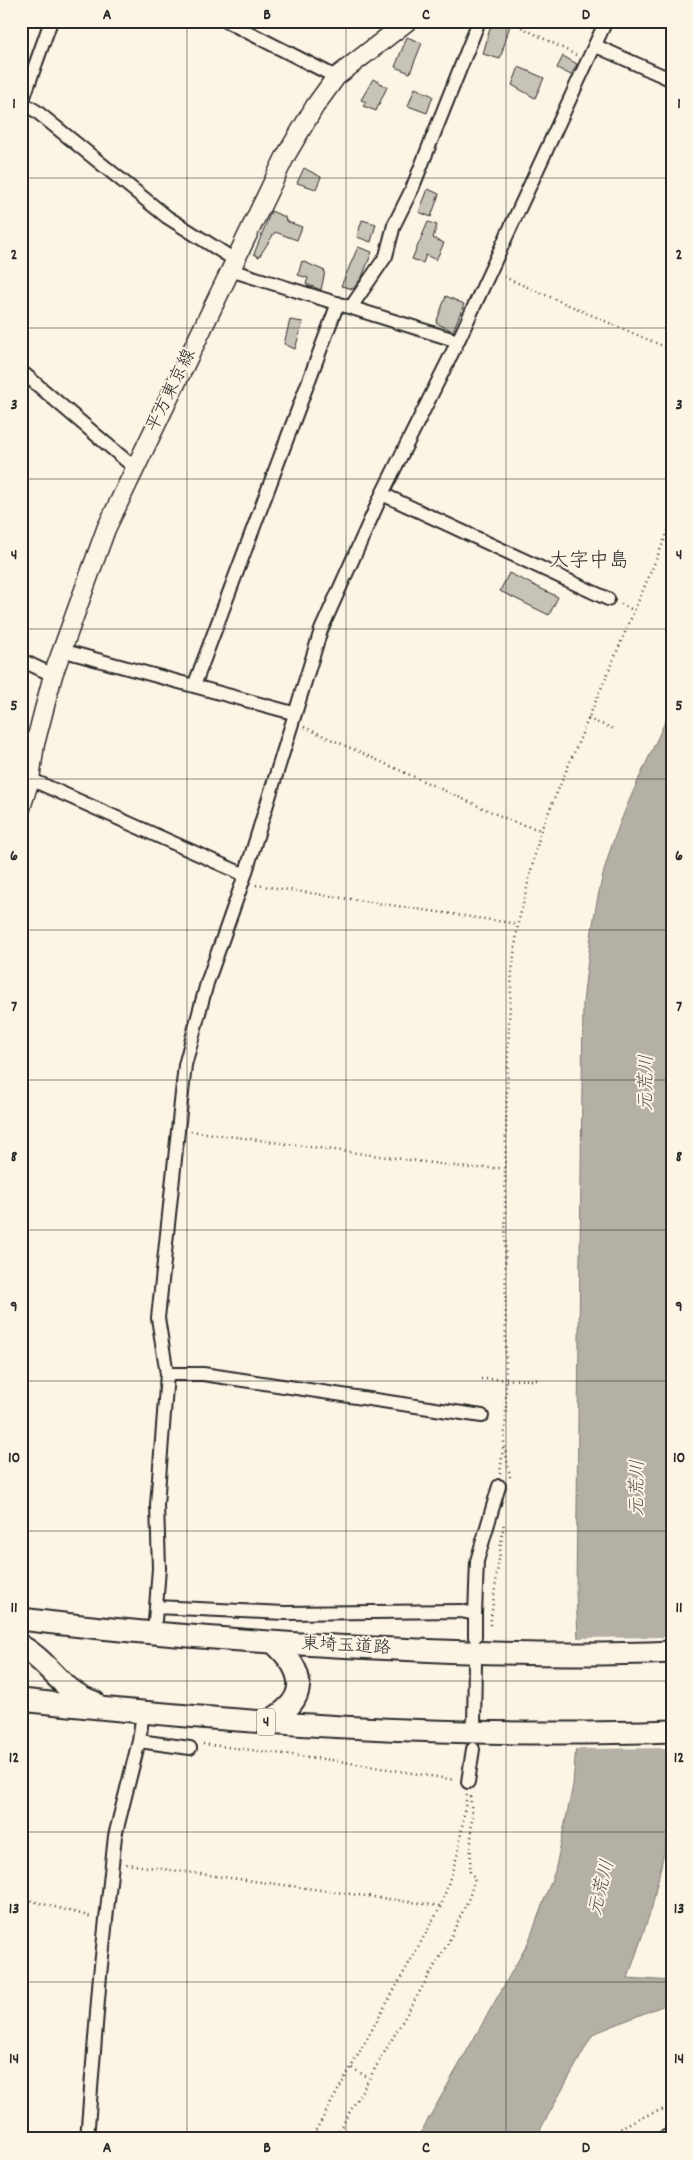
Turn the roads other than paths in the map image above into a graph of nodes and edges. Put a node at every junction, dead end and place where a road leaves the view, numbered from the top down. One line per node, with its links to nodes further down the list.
1 (51, 21): 9 (street)
2 (226, 21): 7 (street)
3 (408, 21): 7 (main road, 平方東京線)
4 (479, 21): 12 (street)
5 (606, 21): 6 (street)
6 (596, 46): 8 (street); 13 (street)
7 (336, 77): 10 (main road, 平方東京線)
8 (672, 80)
9 (22, 103): 10 (street)
10 (233, 265): 11 (street); 15 (main road, 平方東京線)
11 (338, 303): 12 (street); 21 (street)
12 (351, 307): 13 (street)
13 (458, 340): 16 (street)
14 (21, 371): 15 (street)
15 (136, 469): 18 (main road, 平方東京線)
16 (382, 494): 17 (street); 22 (street)
17 (608, 599)
18 (61, 650): 20 (main road, 平方東京線); 21 (street)
19 (21, 660): 20 (street)
20 (53, 675): 23 (main road, 平方東京線)
21 (194, 686): 22 (street)
22 (292, 717): 25 (street)
23 (30, 779): 24 (main road, 平方東京線); 25 (street)
24 (21, 808)
25 (243, 879): 26 (street)
26 (168, 1374): 27 (street); 29 (street)
27 (482, 1416)
28 (499, 1486): 30 (street)
29 (156, 1607): 30 (street); 32 (street)
30 (475, 1614): 33 (street)
31 (21, 1620): 32 (highway, 東埼玉道路)
32 (154, 1634): 34 (highway, 東埼玉道路)
33 (475, 1637)
34 (274, 1644): 36 (highway, 東埼玉道路); 41 (highway, 4)
35 (21, 1646): 39 (highway, 4)
36 (672, 1652)
37 (475, 1663): 42 (street)
38 (21, 1700): 39 (highway, 4)
39 (118, 1709): 40 (highway, 4)
40 (142, 1712): 41 (highway, 4); 44 (street)
41 (267, 1722): 43 (highway, 4)
42 (474, 1726)
43 (672, 1731)
44 (139, 1741): 45 (street); 49 (street)
45 (190, 1748)
46 (473, 1750): 47 (street)
47 (468, 1782)
48 (672, 2134): 50 (street)
49 (87, 2139)
50 (661, 2139)

